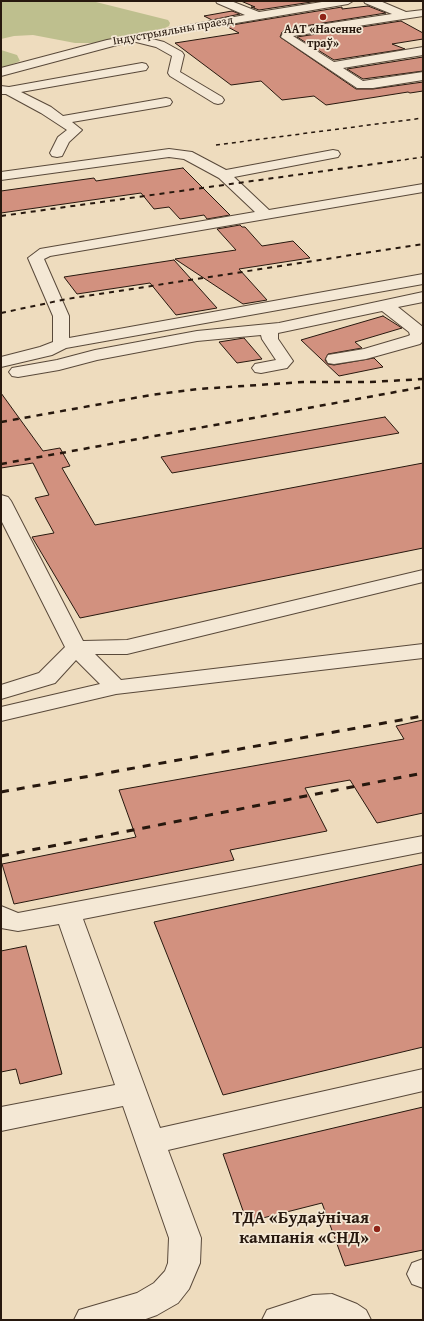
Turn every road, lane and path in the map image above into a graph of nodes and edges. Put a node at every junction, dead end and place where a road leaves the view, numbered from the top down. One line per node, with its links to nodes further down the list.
1 (221, 1): 6 (street)
2 (348, 1): 6 (street, Індустрыяльны праезд)
3 (369, 1): 5 (street)
4 (423, 13): 5 (street)
5 (405, 15): 10 (street)
6 (258, 16): 7 (street, Індустрыяльны праезд)
7 (133, 38): 11 (street, Індустрыяльны праезд); 14 (street)
8 (423, 51): 10 (street)
9 (142, 66): 13 (street)
10 (333, 66): 12 (street)
11 (1, 72)
12 (423, 76)
13 (5, 91): 16 (street)
14 (218, 100)
15 (166, 102): 16 (street)
16 (61, 120): 18 (street)
17 (90, 128): 18 (street)
18 (75, 130): 19 (street)
19 (57, 153)
20 (333, 154): 21 (street)
21 (224, 175): 22 (street); 24 (street)
22 (1, 176)
23 (423, 188): 24 (street)
24 (265, 214): 29 (street)
25 (423, 279): 29 (street)
26 (423, 297): 27 (street)
27 (385, 305): 28 (street); 30 (street)
28 (269, 330): 32 (street); 33 (street)
29 (61, 344): 31 (street)
30 (334, 360)
31 (1, 362)
32 (261, 368)
33 (1, 374)
34 (1, 501): 36 (street)
35 (423, 576): 36 (street)
36 (76, 648): 38 (street); 39 (street)
37 (423, 651): 38 (street)
38 (116, 687): 40 (street)
39 (1, 692)
40 (1, 714)
41 (423, 844): 42 (street)
42 (68, 913): 43 (street); 45 (street)
43 (1, 915)
44 (423, 1080): 47 (street)
45 (133, 1093): 46 (street); 47 (street)
46 (1, 1119)
47 (151, 1142): 48 (street)
48 (91, 1320)
49 (279, 1320): 50 (street)
50 (354, 1320)

